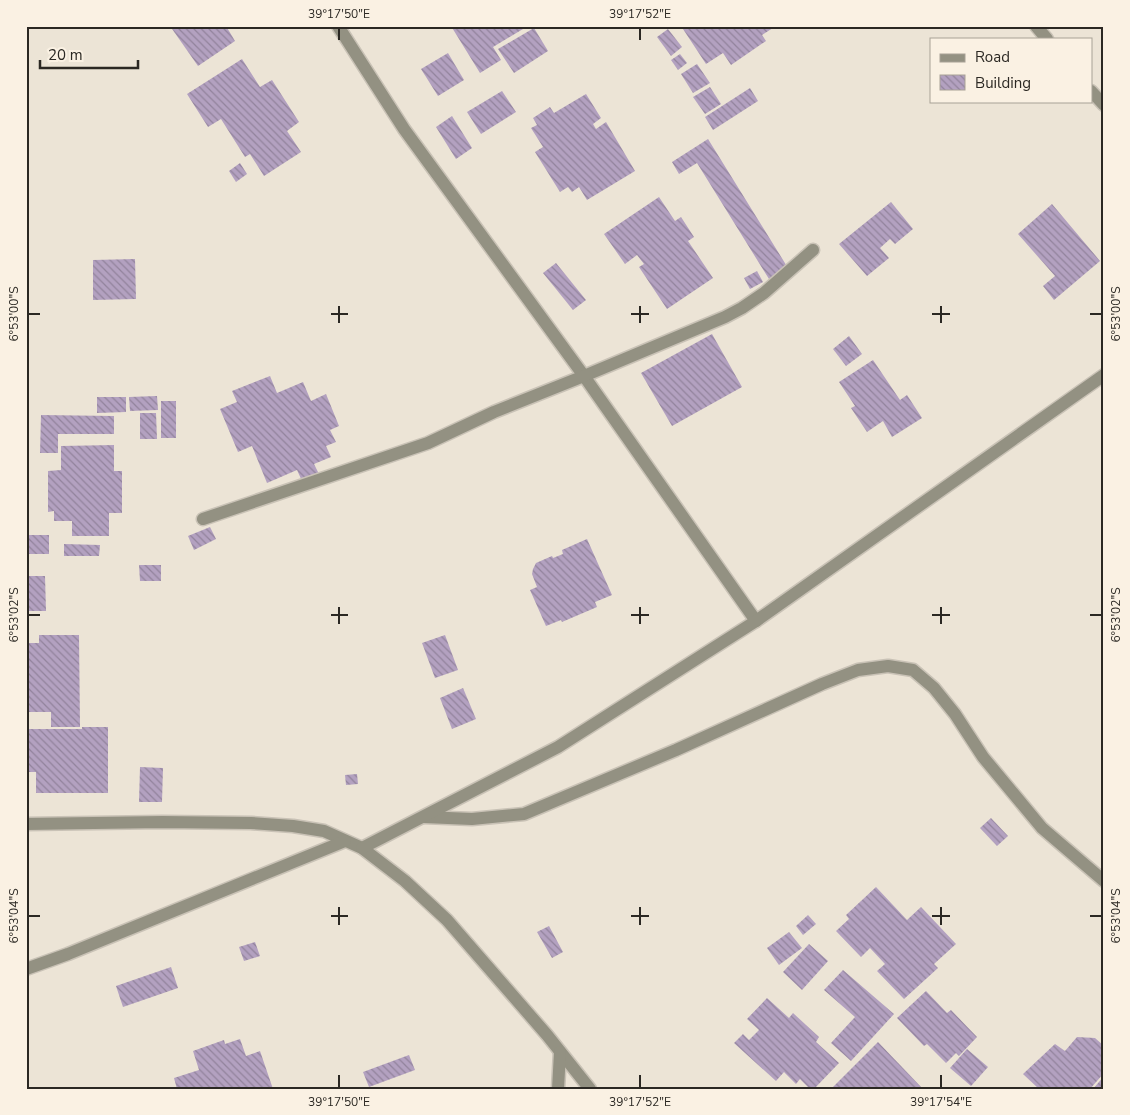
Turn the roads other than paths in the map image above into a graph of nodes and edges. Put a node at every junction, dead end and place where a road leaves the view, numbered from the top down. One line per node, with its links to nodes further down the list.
1 (338, 26): 8 (street)
2 (1036, 26): 3 (street)
3 (1045, 38)
4 (1092, 92): 5 (street)
5 (1104, 105)
6 (813, 250): 8 (street)
7 (1104, 375): 10 (street)
8 (584, 376): 9 (street); 10 (street)
9 (204, 520)
10 (756, 621): 11 (street)
11 (423, 817): 14 (street); 15 (street)
12 (26, 824): 13 (street)
13 (345, 841): 14 (street); 16 (street)
14 (362, 848): 17 (street)
15 (1104, 881)
16 (26, 969)
17 (560, 1052): 18 (street); 19 (street)
18 (558, 1089)
19 (590, 1089)

